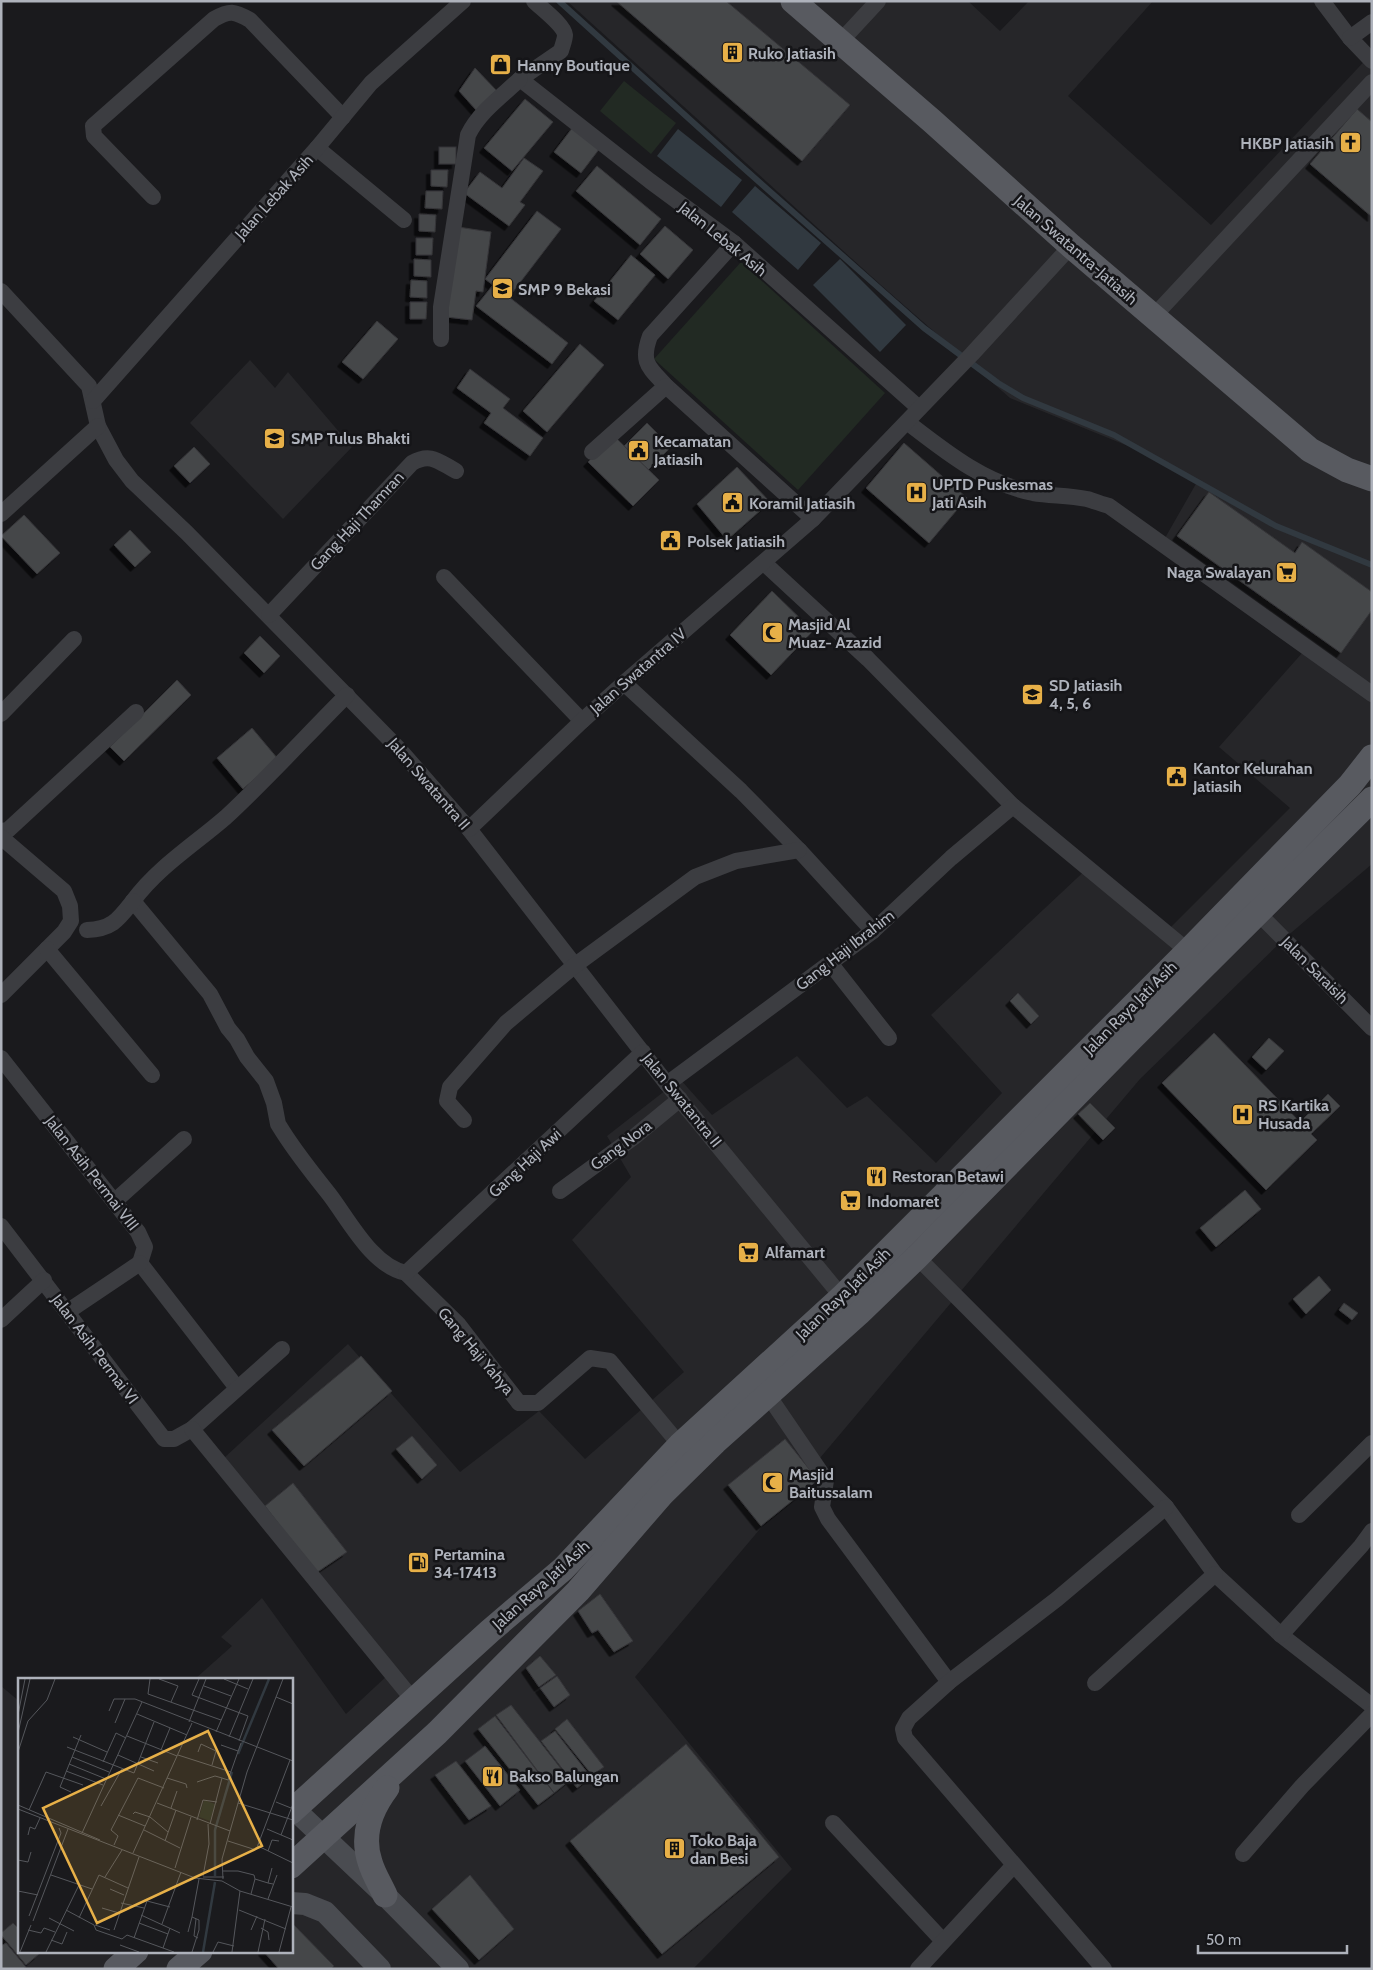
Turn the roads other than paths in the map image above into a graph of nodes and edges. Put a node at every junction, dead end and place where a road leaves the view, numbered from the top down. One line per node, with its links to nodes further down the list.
1 (463, 1): 12 (street, Jalan Lebak Asih)
2 (534, 1): 10 (street)
3 (793, 1): 8 (main road, Jalan Swatantra-Jatiasih)
4 (878, 1): 8 (street)
5 (1322, 1): 7 (street)
6 (1372, 22): 7 (street)
7 (1350, 38): 9 (street)
8 (840, 42): 17 (main road, Jalan Swatantra-Jatiasih)
9 (1372, 61)
10 (520, 78): 16 (street, Jalan Lebak Asih); 20 (street)
11 (1372, 82): 19 (street)
12 (342, 117): 13 (street, Jalan Lebak Asih); 14 (street)
13 (317, 148): 15 (street); 22 (street, Jalan Lebak Asih)
14 (153, 198)
15 (404, 220)
16 (734, 243): 21 (street); 23 (street, Jalan Lebak Asih)
17 (1071, 246): 19 (main road, Jalan Swatantra-Jatiasih); 23 (street, Jalan Swatantra IV)
18 (1, 292): 22 (street, Jalan Swatantra II)
19 (1153, 317): 28 (main road, Jalan Swatantra-Jatiasih)
20 (441, 339)
21 (666, 386): 26 (street); 30 (street)
22 (93, 401): 25 (street, Jalan Swatantra II)
23 (919, 408): 24 (street, Jalan Swatantra IV)
24 (907, 422): 30 (street, Jalan Swatantra IV); 36 (street)
25 (98, 426): 29 (street); 33 (street, Jalan Swatantra II)
26 (592, 452)
27 (456, 471): 33 (street, Gang Haji Thamran)
28 (1372, 479)
29 (1, 514)
30 (813, 519): 31 (street, Jalan Swatantra IV)
31 (764, 563): 35 (street, Jalan Swatantra IV); 43 (street)
32 (444, 577): 40 (street)
33 (269, 615): 37 (street, Jalan Swatantra II)
34 (74, 639): 39 (street)
35 (624, 683): 40 (street, Jalan Swatantra IV); 47 (street)
36 (1372, 694)
37 (347, 695): 44 (street, Jalan Swatantra II); 48 (street)
38 (136, 712): 45 (street)
39 (1, 714)
40 (582, 721): 44 (street, Jalan Swatantra IV)
41 (1372, 757): 53 (main road, Jalan Raya Jati Asih)
42 (1372, 798): 49 (main road, Jalan Raya Jati Asih)
43 (1013, 806): 51 (street, Gang Haji Ibrahim); 53 (street)
44 (469, 829): 55 (street, Jalan Swatantra II)
45 (1, 831)
46 (1, 837): 52 (street)
47 (799, 850): 51 (street); 55 (street)
48 (132, 901): 50 (street); 71 (street)
49 (1257, 912): 57 (street, Jalan Saraisih); 69 (main road, Jalan Raya Jati Asih)
50 (87, 930)
51 (873, 931): 54 (street, Gang Haji Ibrahim)
52 (48, 949): 56 (street); 61 (street)
53 (1188, 951): 73 (main road, Jalan Raya Jati Asih)
54 (830, 963): 58 (street); 62 (street, Gang Haji Ibrahim)
55 (574, 966): 59 (street, Jalan Swatantra II); 64 (street)
56 (1, 995)
57 (1372, 1028)
58 (889, 1038)
59 (644, 1052): 62 (street, Jalan Swatantra II); 71 (street, Gang Haji Awi)
60 (1, 1058): 67 (street, Jalan Asih Permai VIII)
61 (152, 1076)
62 (667, 1084): 63 (street, Jalan Swatantra II)
63 (680, 1099): 66 (street, Gang Nora); 73 (street, Jalan Swatantra II)
64 (464, 1120)
65 (184, 1139): 67 (street)
66 (560, 1190)
67 (115, 1201): 70 (street, Jalan Asih Permai VIII)
68 (1, 1226): 72 (street)
69 (917, 1257): 78 (main road, Jalan Raya Jati Asih); 82 (street)
70 (140, 1263): 74 (street); 77 (street)
71 (406, 1273): 81 (street, Gang Haji Yahya)
72 (44, 1280): 74 (street, Jalan Asih Permai VI); 75 (street, Jalan Asih Permai VI)
73 (842, 1297): 81 (main road, Jalan Raya Jati Asih)
74 (67, 1312): 79 (street, Jalan Asih Permai VI)
75 (1, 1320)
76 (282, 1348): 77 (street, Jalan Asih Permai VI)
77 (237, 1388): 79 (street, Jalan Asih Permai VI)
78 (768, 1395): 87 (street); 92 (main road, Jalan Raya Jati Asih)
79 (192, 1429): 89 (street)
80 (1372, 1443): 83 (street)
81 (680, 1445): 89 (main road, Jalan Raya Jati Asih)
82 (1166, 1507): 85 (street); 87 (street)
83 (1299, 1515)
84 (1372, 1531): 86 (street)
85 (1215, 1574): 86 (street); 88 (street)
86 (1281, 1635): 90 (street)
87 (949, 1682): 98 (street)
88 (1095, 1683)
89 (414, 1701): 93 (main road, Jalan Raya Jati Asih)
90 (1372, 1706)
91 (1372, 1714): 96 (street)
92 (406, 1761): 95 (main road, Jalan Raya Jati Asih); 99 (main road)
93 (293, 1810): 95 (main road, Jalan Raya Jati Asih)
94 (833, 1823): 101 (street)
95 (324, 1837): 97 (main road, Jalan Raya Jati Asih); 99 (main road)
96 (1243, 1854)
97 (292, 1865)
98 (1014, 1865): 101 (street); 109 (street)
99 (385, 1895): 107 (main road)
100 (292, 1903): 106 (main road)
101 (943, 1941): 108 (street)
102 (135, 1952): 104 (main road)
103 (199, 1952): 105 (main road)
104 (116, 1969)
105 (179, 1969)
106 (380, 1969)
107 (458, 1969)
108 (918, 1969)
109 (1104, 1969)

